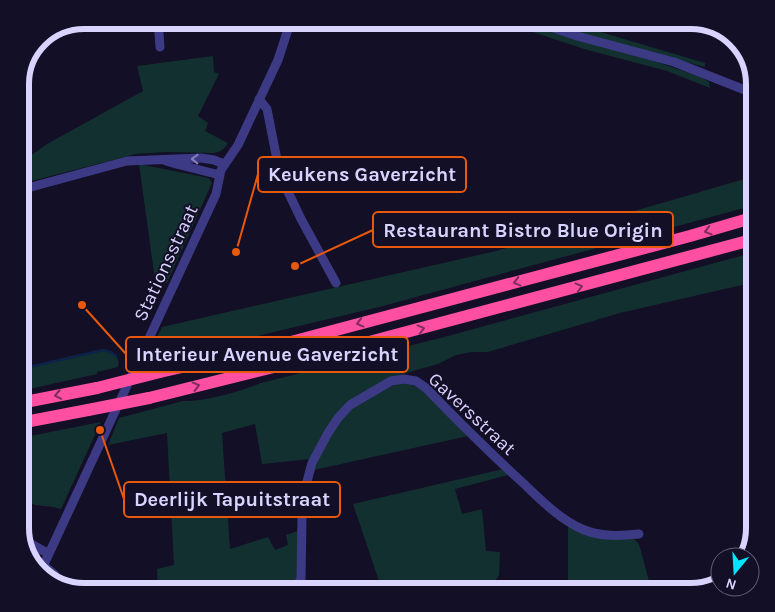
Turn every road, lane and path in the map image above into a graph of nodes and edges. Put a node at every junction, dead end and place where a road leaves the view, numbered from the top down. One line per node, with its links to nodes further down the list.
1 (158, 29): 4 (street)
2 (287, 29): 6 (street, Stationsstraat)
3 (557, 29): 5 (street)
4 (160, 47)
5 (746, 90)
6 (259, 99): 8 (street, Stationsstraat); 13 (street)
7 (166, 160): 8 (street, one-way to 7); 9 (street); 10 (street)
8 (224, 164): 9 (street, Stationsstraat)
9 (220, 175): 18 (street, Stationsstraat)
10 (29, 188)
11 (746, 220): 14 (highway, one-way to 14, bridge)
12 (746, 241): 15 (highway, one-way to 12, bridge)
13 (336, 282)
14 (29, 401)
15 (29, 421)
16 (639, 534): 20 (street, Gaversstraat)
17 (32, 544): 18 (street)
18 (49, 554): 19 (street, Stationsstraat)
19 (44, 565)
20 (299, 583)

